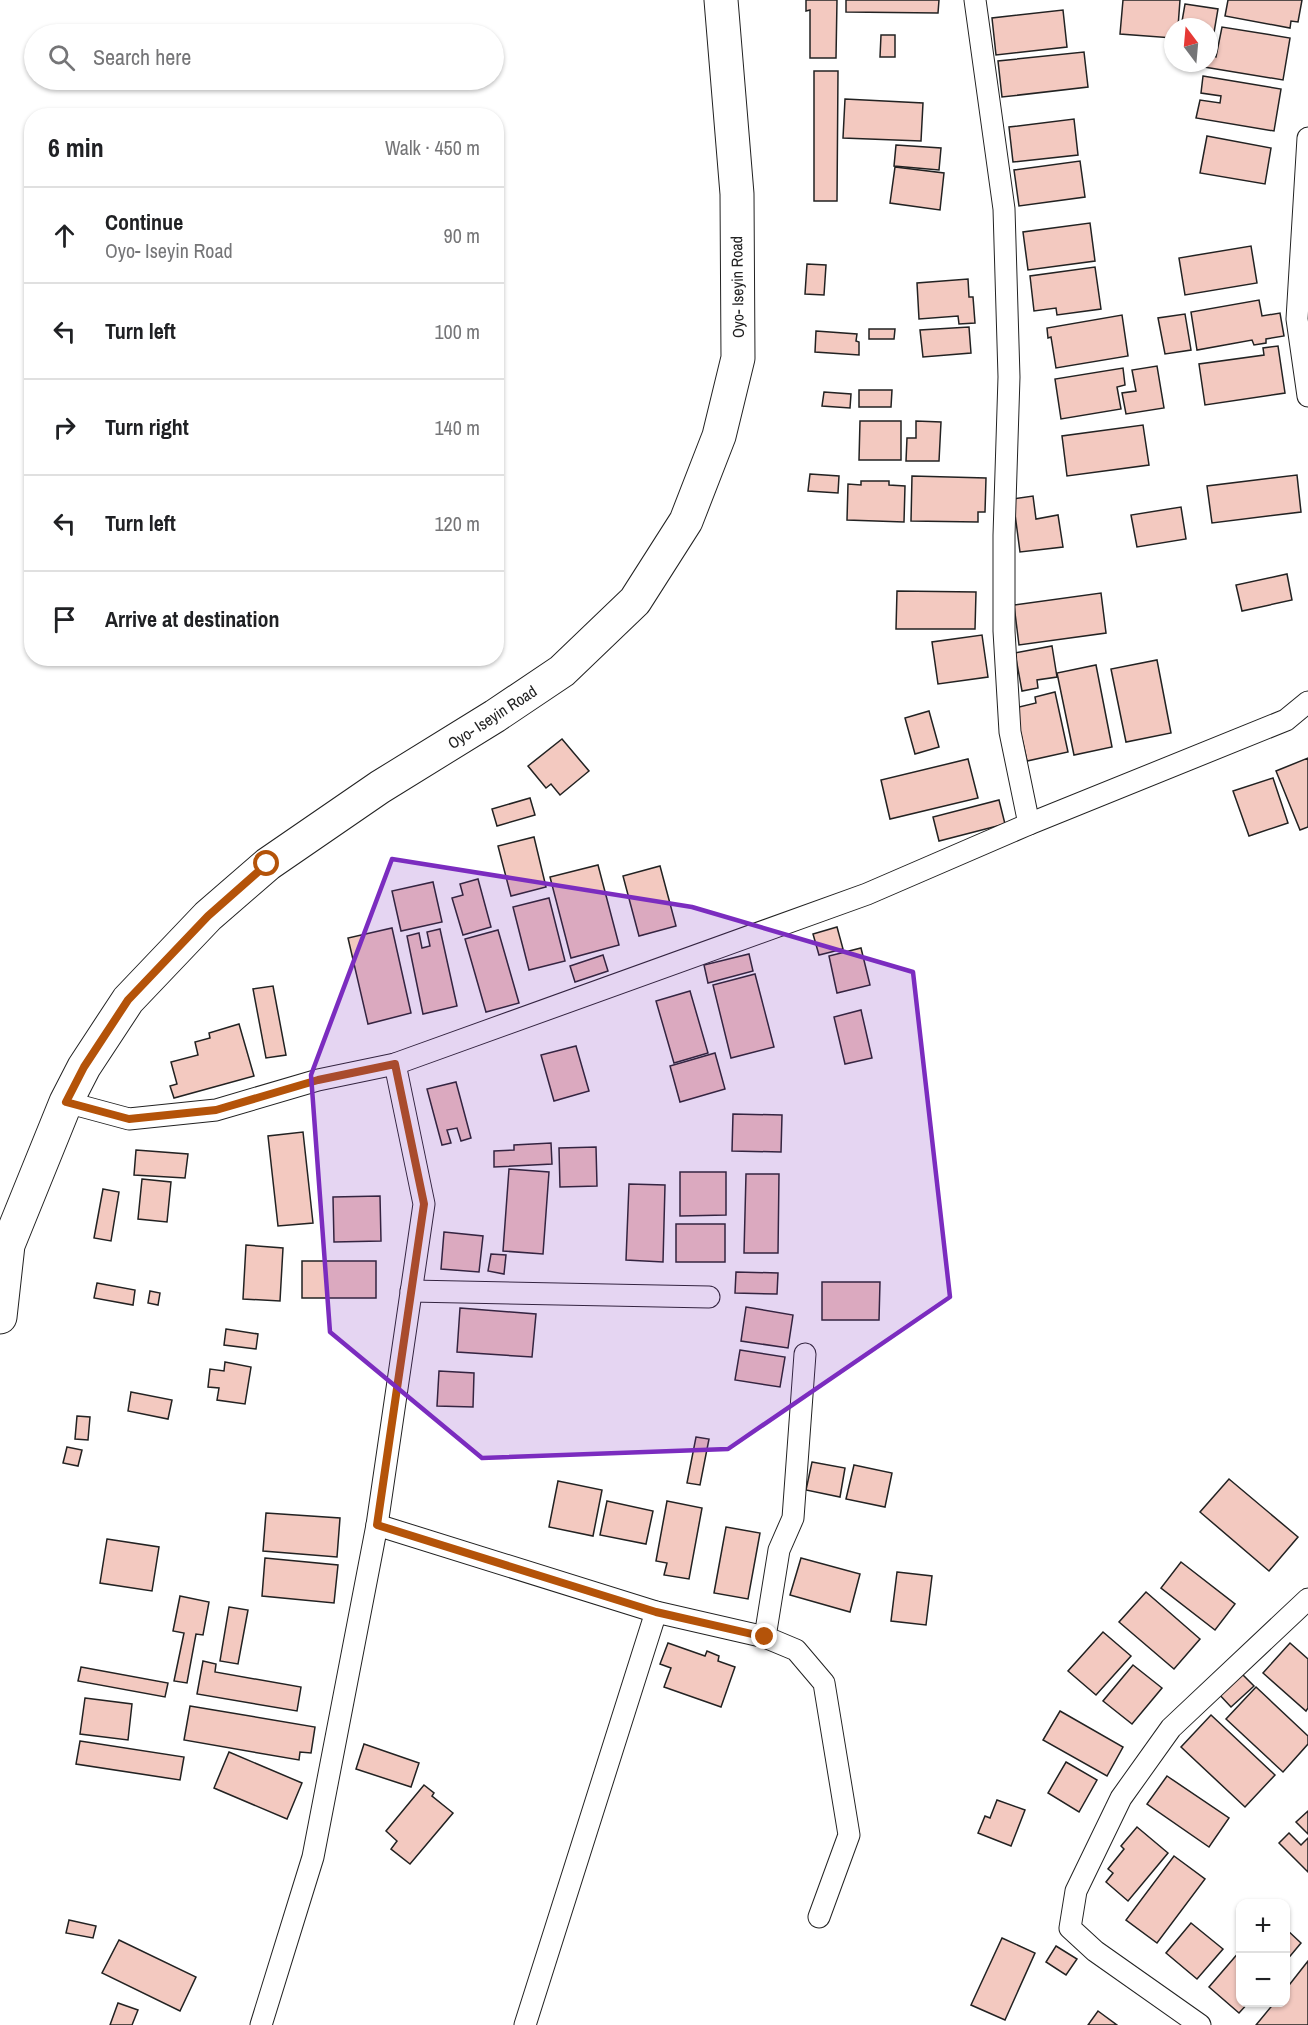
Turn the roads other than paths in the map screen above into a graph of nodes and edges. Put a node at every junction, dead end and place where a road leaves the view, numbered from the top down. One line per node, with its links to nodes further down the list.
1 (721, 0): 8 (main road, Oyo- Iseyin Road)
2 (975, 0): 6 (street)
3 (1308, 138): 4 (street)
4 (1308, 396)
5 (1308, 702): 6 (street)
6 (1029, 824): 7 (street)
7 (395, 1064): 8 (street); 9 (street)
8 (66, 1102): 11 (main road, Oyo- Iseyin Road)
9 (411, 1291): 10 (street); 13 (street)
10 (709, 1297)
11 (0, 1317)
12 (805, 1354): 16 (street)
13 (377, 1525): 15 (street); 18 (street)
14 (1308, 1599): 20 (street)
15 (656, 1612): 16 (street); 19 (street)
16 (765, 1637): 17 (street)
17 (819, 1917)
18 (261, 2025)
19 (525, 2025)
20 (1200, 2025)

